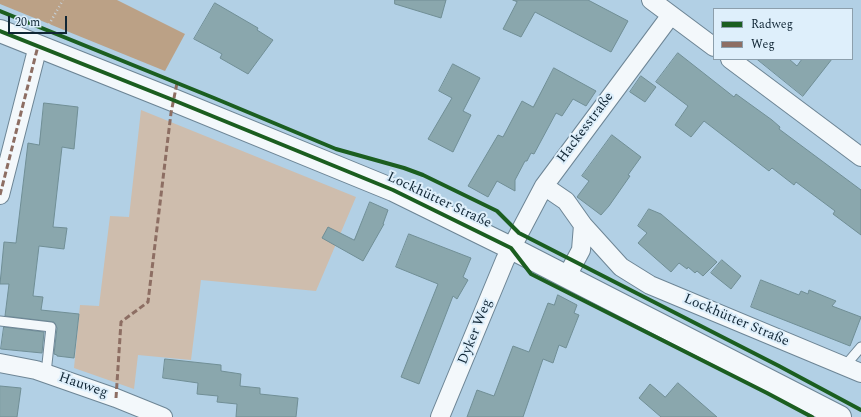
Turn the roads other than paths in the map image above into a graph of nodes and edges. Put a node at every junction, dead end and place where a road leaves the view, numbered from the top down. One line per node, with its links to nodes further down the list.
1 (651, 0): 2 (street)
2 (671, 15): 5 (street); 8 (street, Hackesstraße)
3 (0, 31): 4 (street, Lockhütter Straße)
4 (38, 46): 9 (street); 11 (street, Lockhütter Straße)
5 (713, 46)
6 (731, 60): 7 (street)
7 (861, 157)
8 (544, 186): 10 (street, Lockhütter Straße); 11 (street, Hackesstraße)
9 (0, 195)
10 (583, 225): 12 (street); 16 (street, Lockhütter Straße)
11 (511, 248): 12 (street, Lockhütter Straße); 20 (street, Dyker Weg)
12 (566, 276): 21 (street, Lockhütter Straße)
13 (0, 321): 17 (lane)
14 (861, 347): 16 (lane)
15 (0, 363): 17 (street, Hauweg)
16 (844, 367): 18 (street, Lockhütter Straße)
17 (46, 373): 19 (street, Hauweg)
18 (861, 373)
19 (163, 417)
20 (440, 417)
21 (840, 417)

